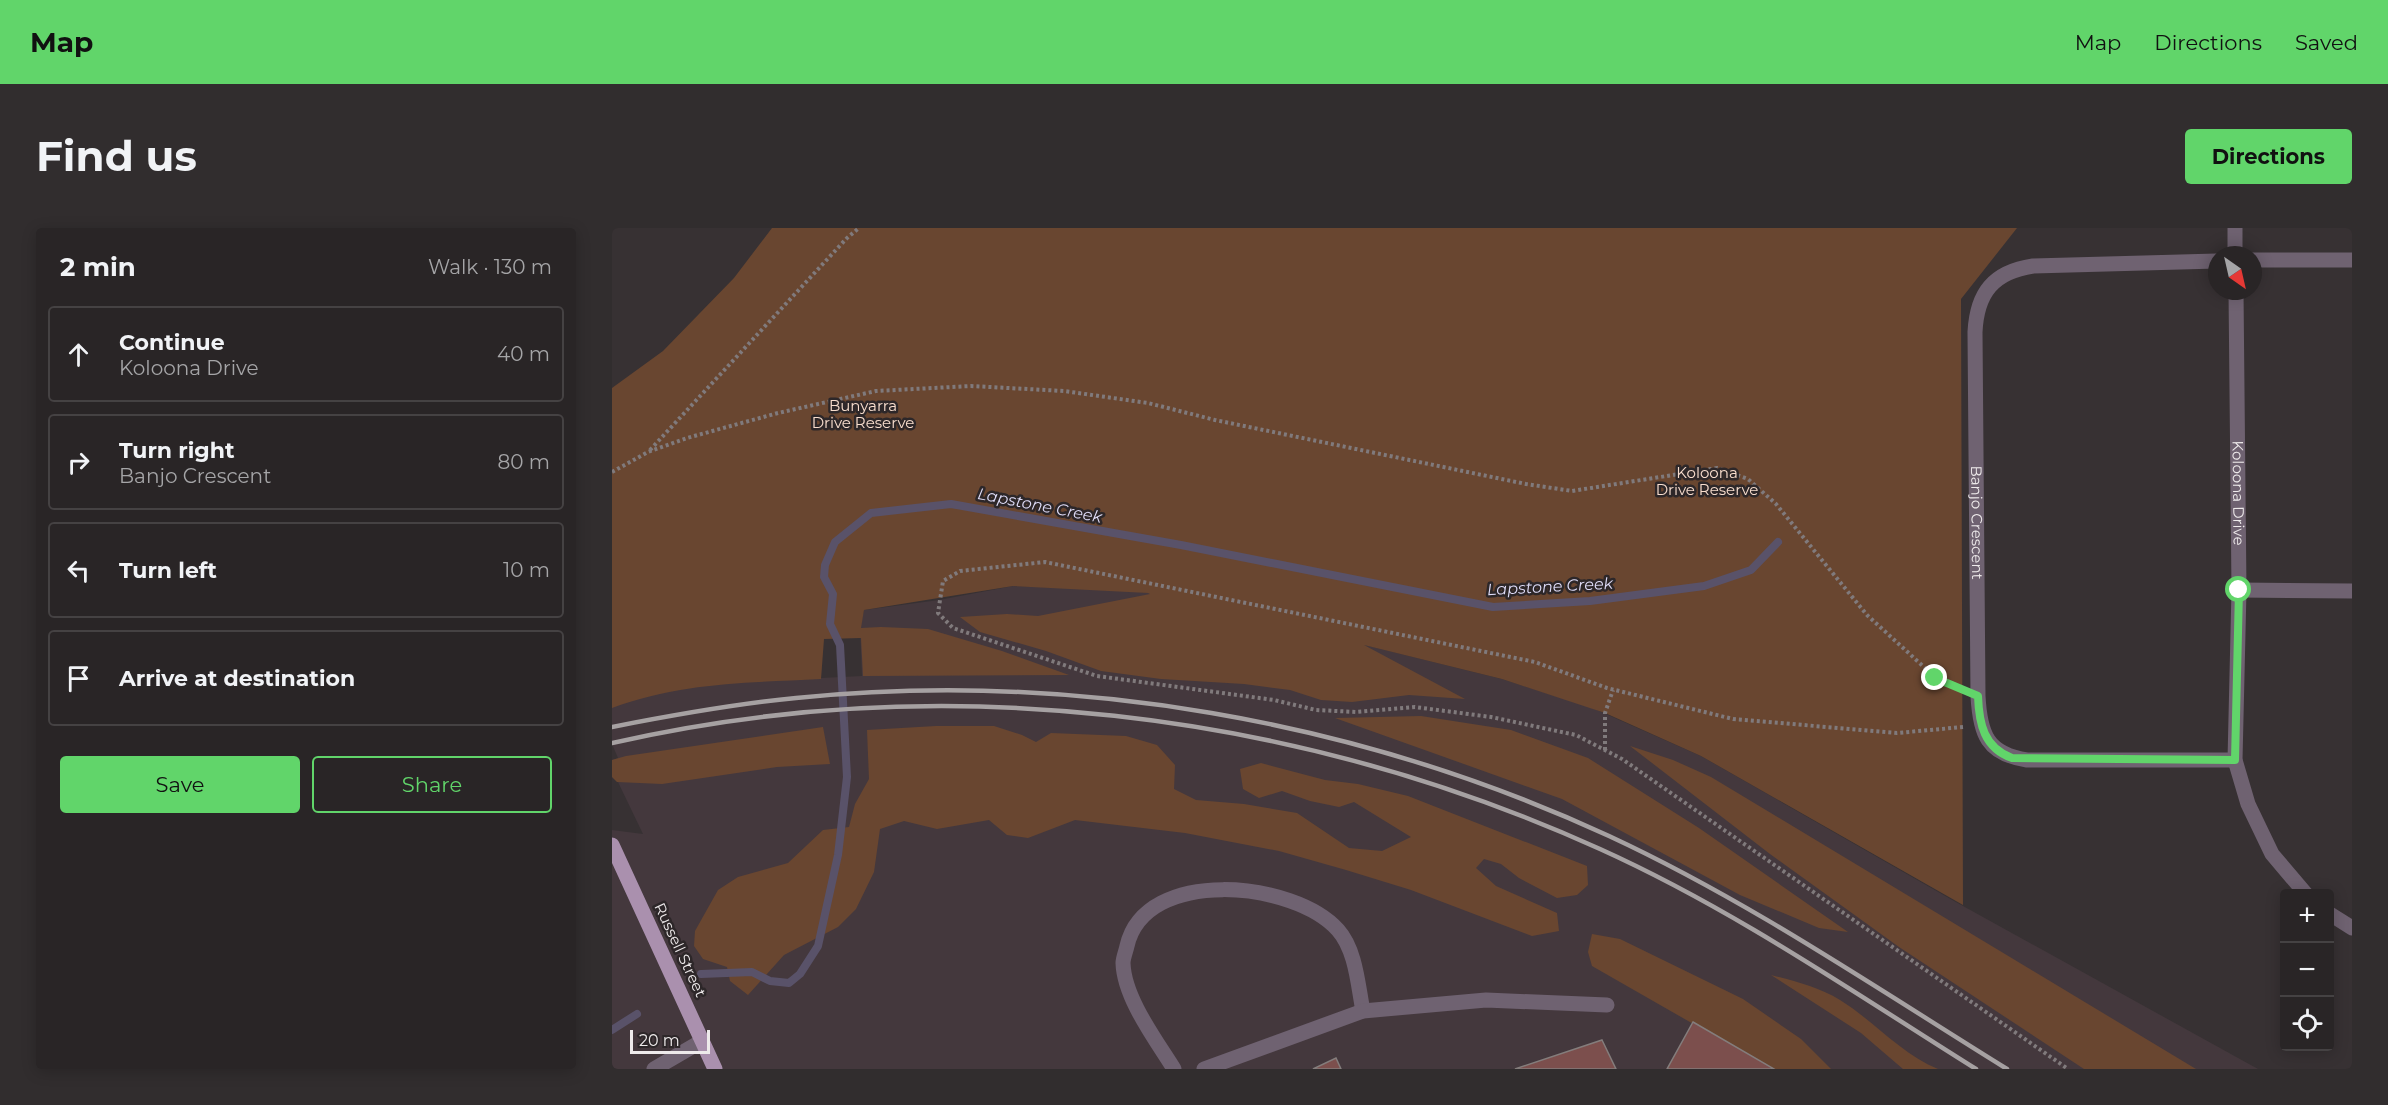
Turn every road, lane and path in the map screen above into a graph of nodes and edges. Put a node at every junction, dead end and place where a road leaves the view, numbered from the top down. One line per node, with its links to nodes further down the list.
1 (859, 228): 8 (path)
2 (2235, 228): 3 (street)
3 (2235, 246)
4 (2262, 260): 5 (street)
5 (2352, 260)
6 (2208, 261): 13 (street, Banjo Crescent)
7 (2236, 300): 10 (street, Koloona Drive)
8 (648, 452): 9 (path); 13 (path)
9 (612, 472)
10 (2239, 590): 11 (street); 16 (street, Koloona Drive)
11 (2352, 591)
12 (1613, 690): 14 (path); 15 (path); 15 (path)
13 (1978, 696): 14 (street, Banjo Crescent)
14 (1981, 725): 16 (street, Banjo Crescent)
15 (1605, 750): 28 (path)
16 (2235, 760): 18 (street, Koloona Drive)
17 (612, 845): 23 (main road, Russell Street)
18 (2302, 889)
19 (2334, 917): 20 (street)
20 (2352, 928)
21 (1607, 1005): 22 (street)
22 (1363, 1011): 26 (street); 27 (street)
23 (702, 1041): 24 (street); 25 (main road, Russell Street)
24 (654, 1069)
25 (715, 1069)
26 (1174, 1069)
27 (1204, 1069)
28 (2068, 1069)

